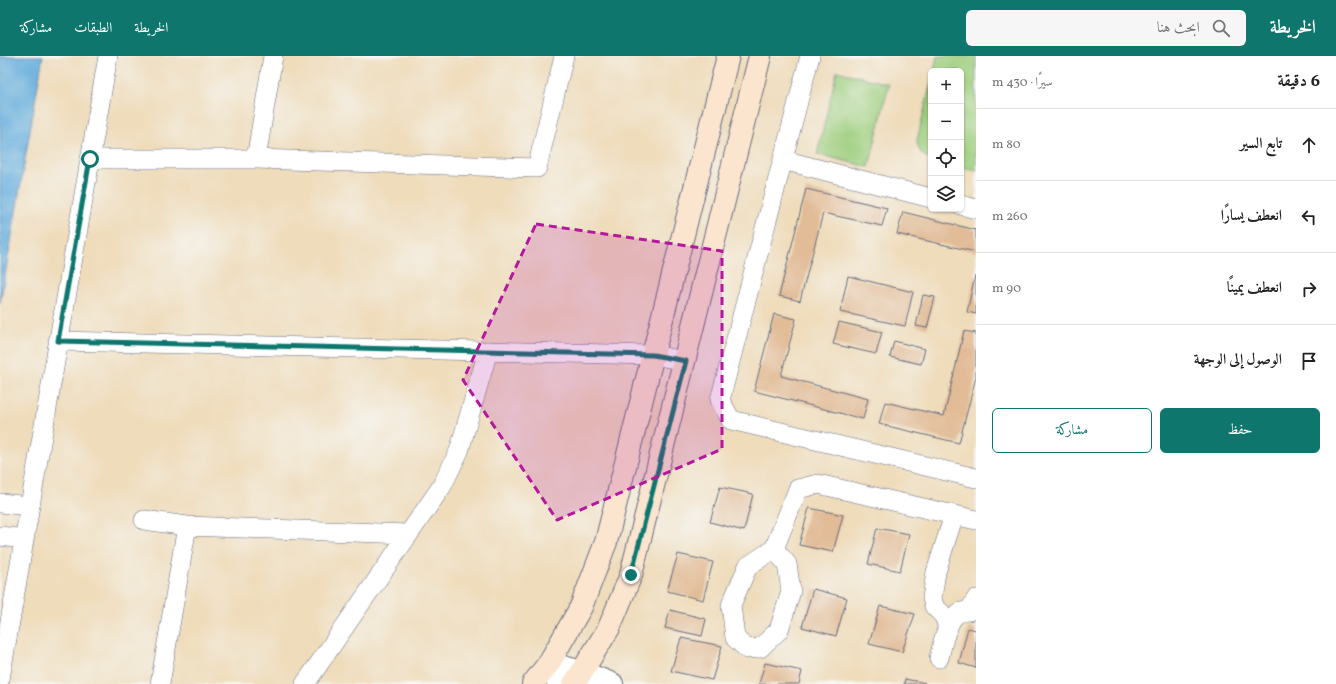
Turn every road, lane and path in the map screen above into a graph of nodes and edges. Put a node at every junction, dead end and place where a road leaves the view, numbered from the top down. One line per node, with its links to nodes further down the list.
1 (108, 56): 7 (street)
2 (273, 56): 8 (street)
3 (564, 56): 8 (street)
4 (728, 56): 15 (main road)
5 (760, 56): 16 (main road)
6 (810, 56): 9 (street)
7 (90, 159): 8 (street); 13 (street)
8 (256, 159)
9 (783, 160): 10 (street); 17 (street)
10 (928, 197)
11 (964, 206): 12 (street)
12 (976, 209)
13 (58, 341): 14 (street); 19 (street)
14 (488, 351): 15 (street); 24 (street)
15 (653, 355): 16 (street); 31 (main road)
16 (686, 361): 32 (main road)
17 (976, 478)
18 (0, 503): 19 (street)
19 (30, 506): 26 (street)
20 (954, 515): 22 (street); 27 (street); 29 (street)
21 (144, 520): 23 (street)
22 (976, 520)
23 (188, 526): 24 (street); 34 (street)
24 (408, 534): 35 (street)
25 (0, 536): 26 (street)
26 (24, 539): 33 (street)
27 (774, 549): 27 (street)
28 (976, 600): 29 (street)
29 (948, 628): 30 (street)
30 (939, 658)
31 (549, 662): 32 (street); 36 (main road); 37 (street)
32 (578, 678): 38 (street)
33 (0, 679)
34 (160, 684)
35 (305, 684)
36 (534, 684)
37 (559, 684)
38 (612, 684)

